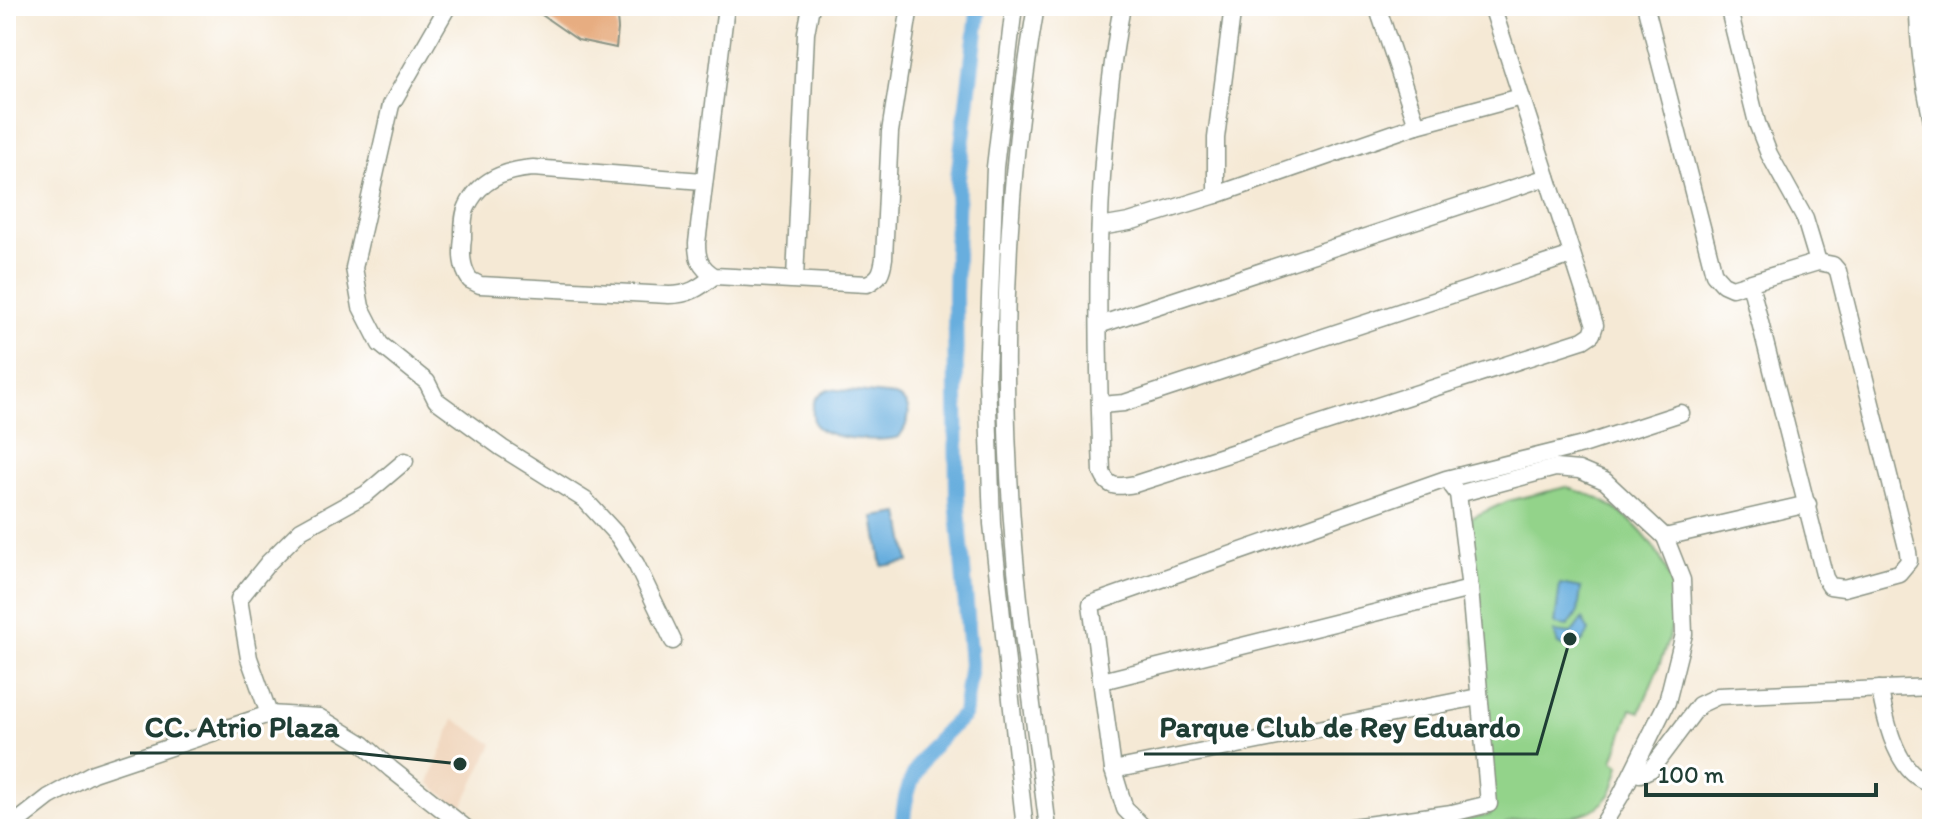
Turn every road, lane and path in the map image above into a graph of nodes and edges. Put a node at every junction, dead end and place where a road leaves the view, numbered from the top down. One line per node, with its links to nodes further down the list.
1 (448, 6): 36 (street)
2 (726, 6): 19 (street)
3 (811, 6): 25 (street)
4 (910, 6): 25 (street)
5 (1014, 6): 48 (street)
6 (1036, 6): 49 (street)
7 (1122, 6): 21 (street)
8 (1233, 6): 20 (street)
9 (1377, 6): 17 (street)
10 (1492, 6): 15 (street)
11 (1728, 6): 23 (street)
12 (1918, 6): 14 (street)
13 (1646, 8): 26 (street)
14 (1926, 71): 16 (street)
15 (1521, 97): 17 (street); 18 (street)
16 (1932, 121)
17 (1417, 125): 20 (street)
18 (1547, 177): 22 (street); 27 (street)
19 (703, 181): 24 (street); 24 (street)
20 (1216, 195): 21 (street)
21 (1100, 227): 27 (street)
22 (1572, 255): 28 (street); 28 (street)
23 (1818, 262): 26 (street); 33 (street)
24 (714, 276): 25 (street)
25 (795, 279)
26 (1750, 283): 33 (street)
27 (1099, 325): 28 (street)
28 (1101, 405)
29 (1681, 413): 31 (street)
30 (405, 461): 41 (street)
31 (1446, 479): 32 (street); 37 (street)
32 (1458, 494): 34 (street); 35 (street)
33 (1808, 504): 34 (street)
34 (1665, 537): 43 (street)
35 (1470, 589): 37 (street); 40 (street)
36 (673, 641)
37 (1102, 681): 42 (street)
38 (1932, 687): 39 (street)
39 (1880, 689): 43 (street); 44 (street)
40 (1478, 697): 42 (street); 45 (street)
41 (269, 714): 46 (street); 47 (street)
42 (1113, 770): 50 (street)
43 (1634, 771): 52 (street)
44 (1932, 783)
45 (1450, 821): 51 (street)
46 (8, 829)
47 (467, 829)
48 (1025, 829)
49 (1048, 829)
50 (1145, 829)
51 (1338, 829)
52 (1597, 829)

